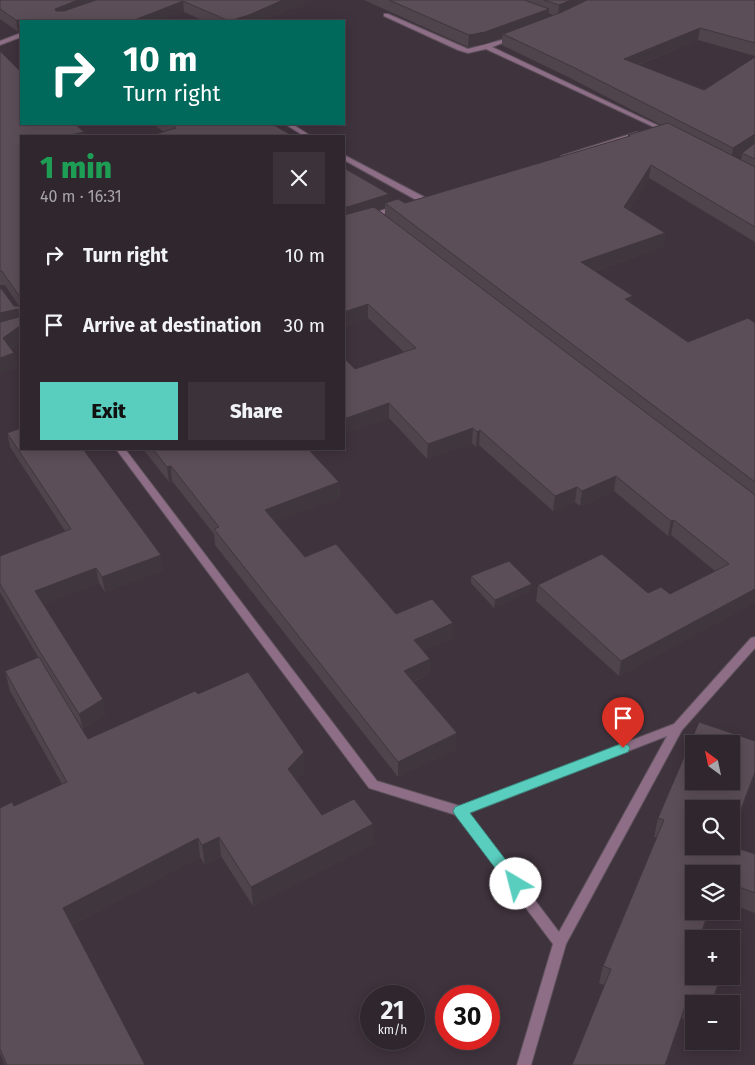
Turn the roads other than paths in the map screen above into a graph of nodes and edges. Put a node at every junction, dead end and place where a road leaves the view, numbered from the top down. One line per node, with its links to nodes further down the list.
1 (386, 15): 5 (street)
2 (522, 34): 5 (street)
3 (20, 35): 4 (street)
4 (0, 43)
5 (487, 47): 7 (street)
6 (290, 125): 9 (street)
7 (658, 127): 8 (street); 11 (street)
8 (666, 131)
9 (306, 135)
10 (345, 158): 13 (street)
11 (555, 159)
12 (433, 197): 13 (street)
13 (423, 200): 14 (street)
14 (415, 202)
15 (407, 205): 16 (street)
16 (375, 215): 17 (street); 18 (street)
17 (382, 221)
18 (345, 224)
19 (121, 450): 22 (street)
20 (755, 640): 21 (street)
21 (678, 727): 22 (street); 23 (street)
22 (460, 811): 23 (street)
23 (560, 943): 24 (street)
24 (524, 1065)

